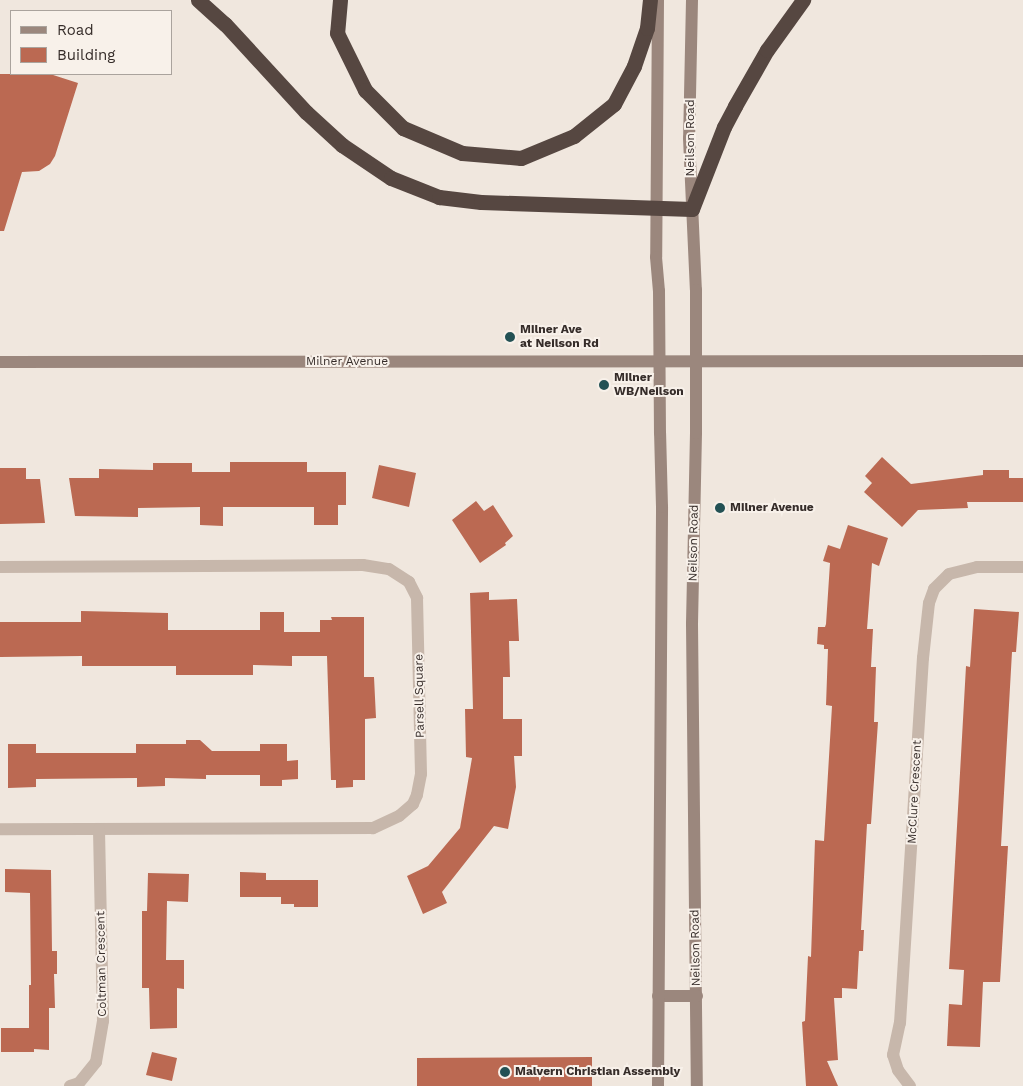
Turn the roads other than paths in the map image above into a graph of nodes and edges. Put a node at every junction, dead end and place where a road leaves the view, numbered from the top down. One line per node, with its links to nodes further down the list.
1 (198, 0): 7 (highway)
2 (340, 0): 3 (highway)
3 (650, 0)
4 (658, 0): 7 (main road)
5 (692, 0): 8 (main road, Neilson Road)
6 (803, 0): 8 (highway)
7 (656, 208): 8 (highway); 15 (main road, bridge)
8 (692, 209): 16 (main road, Neilson Road, bridge)
9 (1023, 361): 10 (main road, Milner Avenue)
10 (0, 362)
11 (0, 567): 14 (street, Parsell Square)
12 (1023, 567): 20 (street, McClure Crescent)
13 (0, 829): 14 (street, Parsell Square)
14 (99, 829): 17 (street, Coltman Crescent)
15 (658, 996): 16 (main road); 18 (main road)
16 (697, 996): 19 (main road, Neilson Road)
17 (70, 1086)
18 (658, 1086)
19 (698, 1086)
20 (910, 1086)

